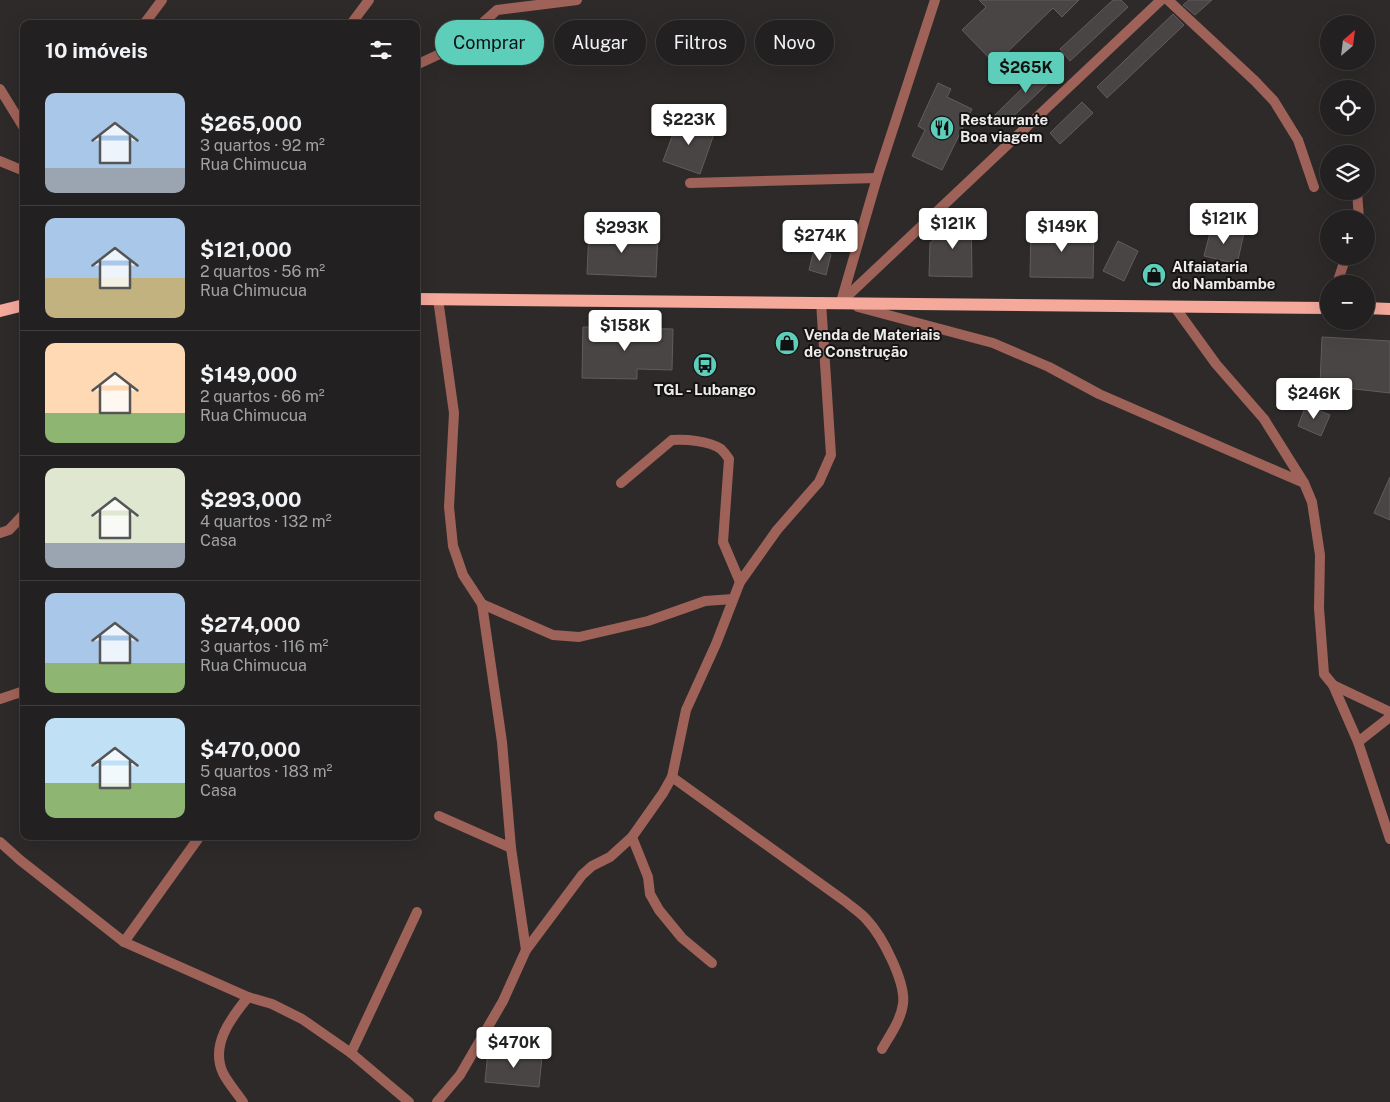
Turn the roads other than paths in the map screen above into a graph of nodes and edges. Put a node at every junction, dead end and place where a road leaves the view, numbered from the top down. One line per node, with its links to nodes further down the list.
1 (162, 0): 7 (street)
2 (369, 0): 8 (street)
3 (577, 0): 9 (street)
4 (935, 0): 14 (street)
5 (1161, 0): 20 (street)
6 (1168, 0): 16 (street)
7 (147, 20)
8 (354, 20)
9 (420, 63)
10 (0, 89): 11 (street)
11 (20, 122)
12 (0, 161): 13 (street)
13 (20, 169)
14 (877, 178): 15 (street); 20 (street)
15 (690, 183)
16 (1314, 187)
17 (420, 299): 18 (main road)
18 (438, 299): 19 (main road); 33 (street)
19 (821, 302): 20 (main road); 31 (street)
20 (841, 302): 22 (main road); 28 (street)
21 (20, 306): 26 (main road)
22 (1174, 306): 23 (main road); 28 (street)
23 (1320, 308)
24 (1375, 308): 25 (main road)
25 (1390, 309)
26 (0, 311)
27 (621, 482): 31 (street)
28 (1304, 483): 34 (street)
29 (20, 518): 30 (street)
30 (0, 533)
31 (740, 582): 32 (street)
32 (733, 599): 33 (street); 40 (street)
33 (482, 604): 46 (street)
34 (1333, 686): 37 (street); 39 (street)
35 (20, 692): 36 (street)
36 (0, 699)
37 (1390, 712)
38 (1390, 717): 39 (street)
39 (1358, 742): 43 (street)
40 (672, 777): 42 (street); 52 (street)
41 (439, 816): 46 (street)
42 (632, 837): 49 (street); 50 (street)
43 (1390, 839)
44 (197, 840): 48 (street)
45 (0, 842): 48 (street)
46 (511, 848): 49 (street)
47 (417, 912): 53 (street)
48 (124, 942): 51 (street)
49 (526, 950): 56 (street)
50 (712, 963)
51 (248, 997): 53 (street); 54 (street)
52 (882, 1049)
53 (351, 1052): 55 (street)
54 (243, 1102)
55 (409, 1102)
56 (437, 1102)

